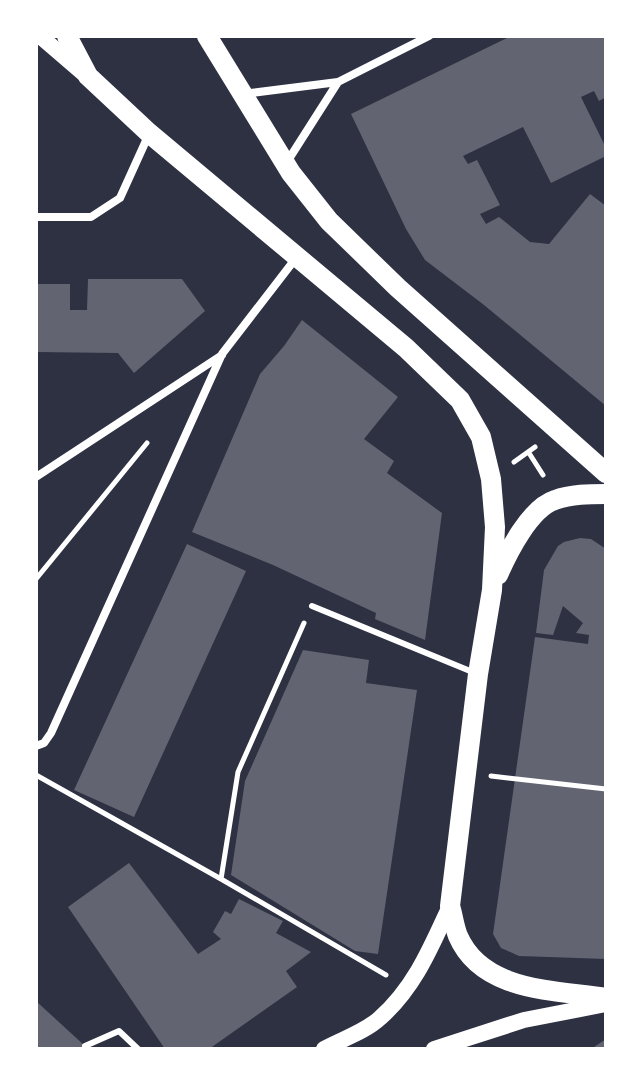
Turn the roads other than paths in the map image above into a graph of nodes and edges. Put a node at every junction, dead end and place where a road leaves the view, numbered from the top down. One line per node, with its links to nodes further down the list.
1 (40, 36): 5 (main road)
2 (67, 36): 5 (main road)
3 (207, 36): 7 (main road)
4 (429, 36): 6 (street)
5 (88, 76): 8 (main road)
6 (338, 82): 7 (street); 9 (street)
7 (242, 94): 9 (main road)
8 (149, 133): 10 (street); 11 (main road)
9 (286, 165): 13 (main road)
10 (36, 217)
11 (296, 258): 12 (street); 16 (main road)
12 (222, 354): 14 (street); 19 (street)
13 (606, 473)
14 (36, 477)
15 (606, 494): 16 (main road)
16 (492, 590): 18 (main road)
17 (312, 606): 18 (lane)
18 (478, 674): 20 (main road)
19 (36, 746)
20 (450, 906): 21 (main road); 26 (main road)
21 (606, 998)
22 (606, 1004): 23 (main road)
23 (466, 1045): 27 (main road)
24 (85, 1046): 25 (lane)
25 (138, 1049)
26 (324, 1049)
27 (434, 1049)

